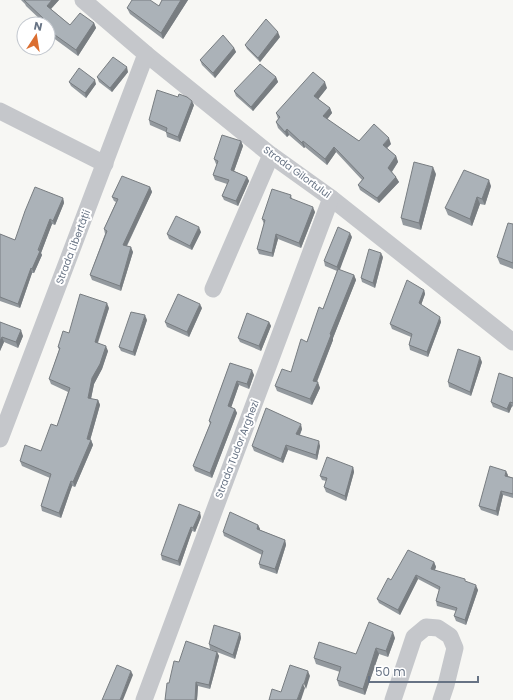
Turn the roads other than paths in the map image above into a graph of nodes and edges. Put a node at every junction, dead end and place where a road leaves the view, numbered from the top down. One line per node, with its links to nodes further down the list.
1 (83, 0): 2 (street, Strada Gilortului)
2 (146, 54): 4 (street, Strada Gilortului); 5 (street, Strada Libertății)
3 (0, 111): 5 (street)
4 (271, 155): 6 (street, Strada Gilortului); 7 (street)
5 (105, 164): 9 (street, Strada Libertății)
6 (332, 198): 8 (street, Strada Gilortului); 10 (street, Strada Tudor Arghezi)
7 (213, 288)
8 (513, 342)
9 (0, 439)
10 (144, 700)
11 (393, 700): 12 (street)
12 (440, 700)

